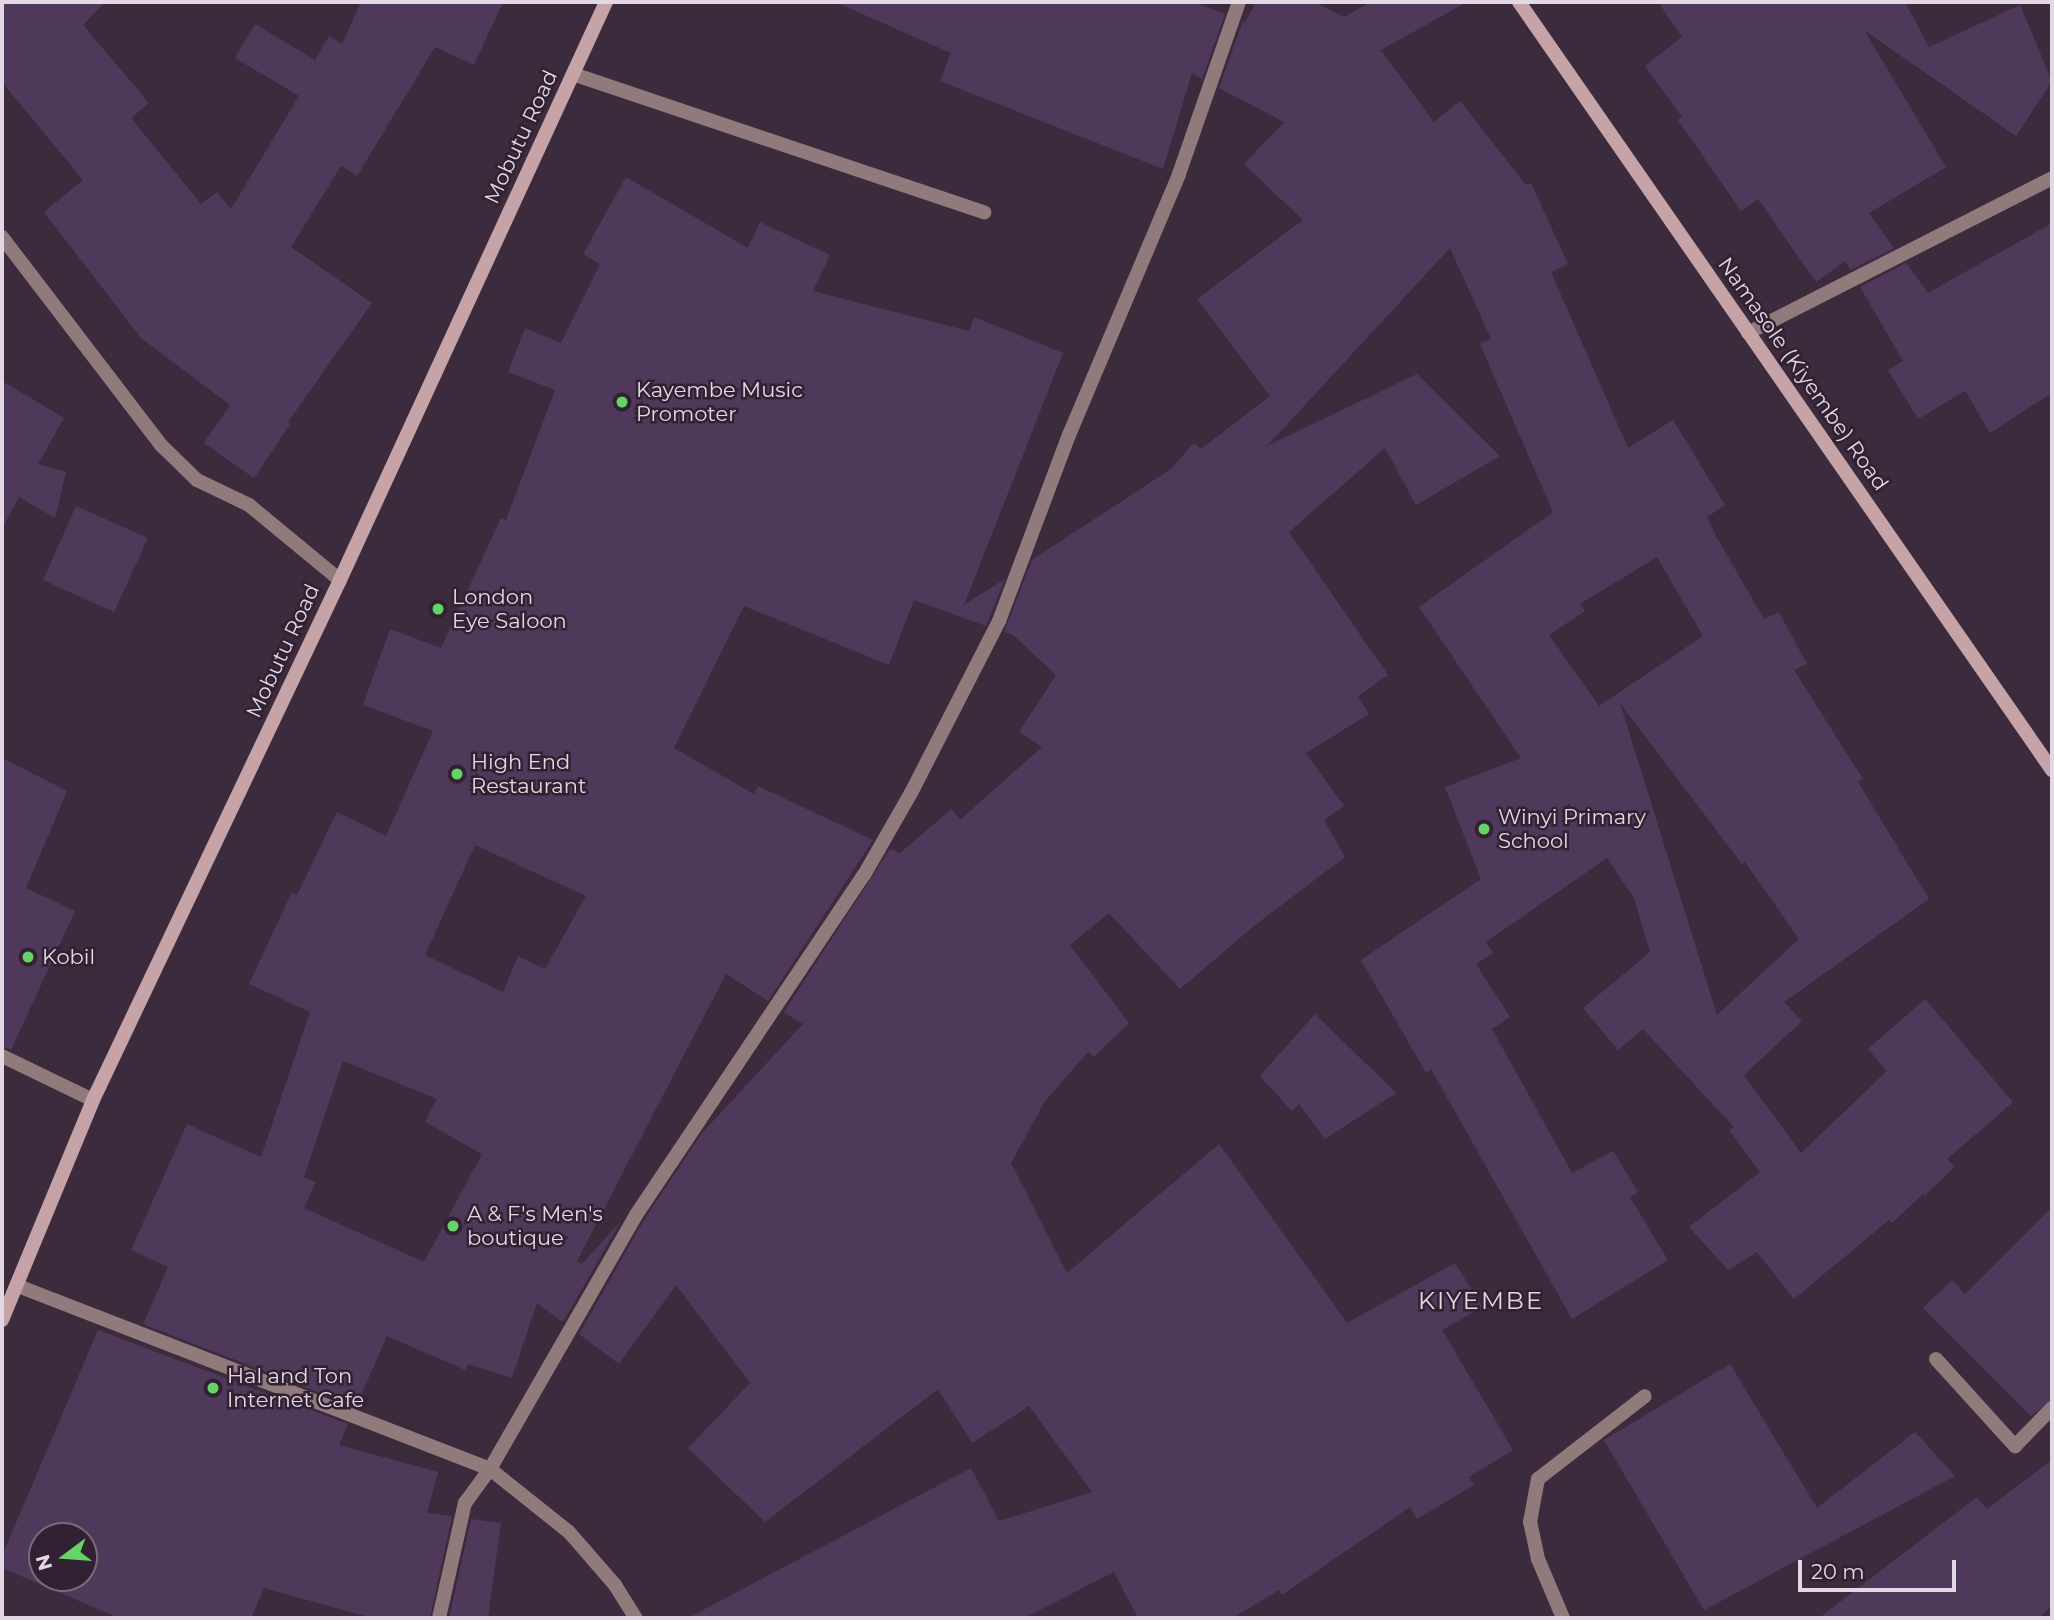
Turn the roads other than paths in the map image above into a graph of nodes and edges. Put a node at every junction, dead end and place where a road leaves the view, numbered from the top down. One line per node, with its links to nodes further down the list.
1 (606, 2): 4 (street, Mobutu Road)
2 (1238, 2): 18 (street)
3 (1519, 2): 8 (street, Namasole (Kiyembe) Road)
4 (573, 74): 6 (street); 9 (street, Mobutu Road)
5 (2052, 178): 8 (street)
6 (984, 212)
7 (2, 237): 9 (street)
8 (1748, 333): 10 (street, Namasole (Kiyembe) Road)
9 (340, 580): 12 (street, Mobutu Road)
10 (2052, 770)
11 (2, 1056): 12 (street)
12 (93, 1100): 13 (street, Mobutu Road)
13 (18, 1286): 14 (street, Mobutu Road); 18 (street)
14 (2, 1320)
15 (1936, 1359): 17 (street)
16 (1645, 1396): 21 (street)
17 (2052, 1408)
18 (490, 1469): 19 (street); 20 (street)
19 (439, 1618)
20 (636, 1618)
21 (1563, 1618)

